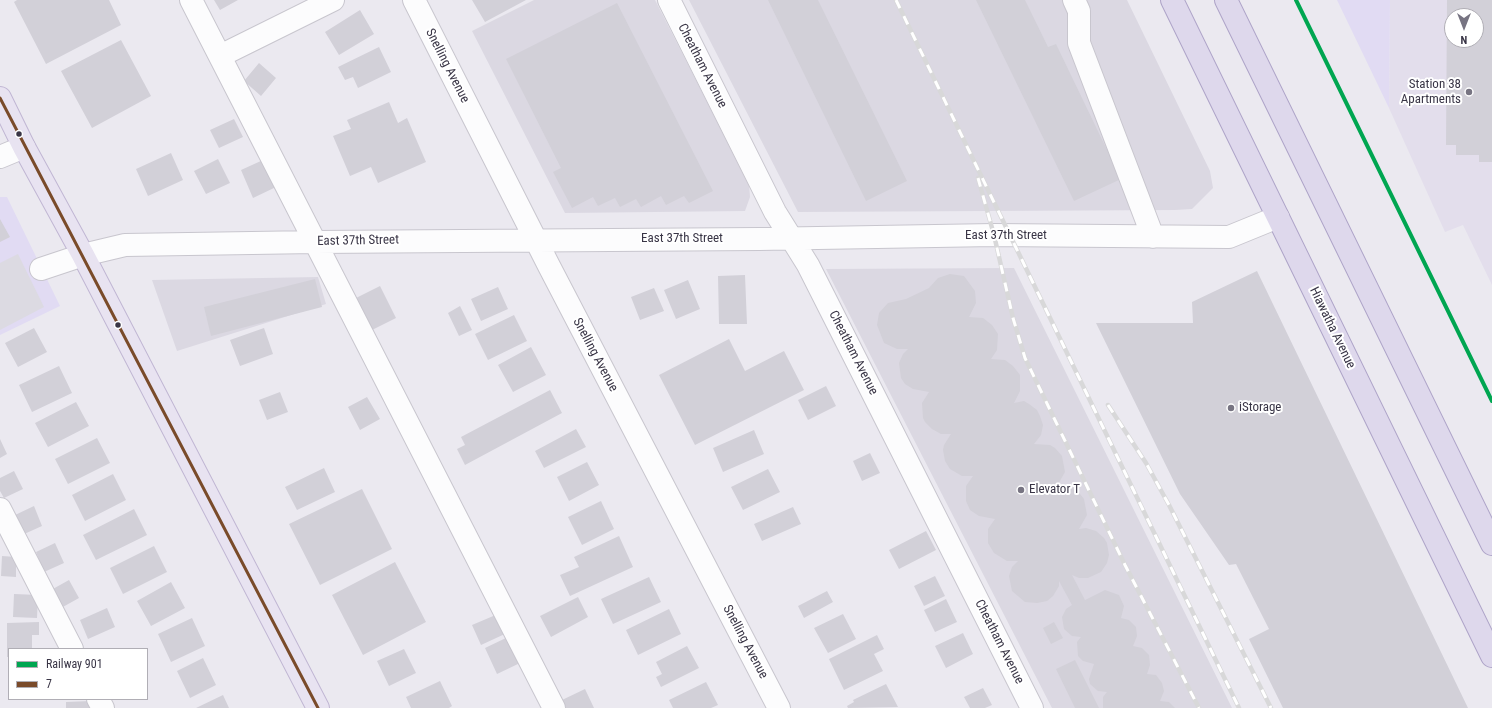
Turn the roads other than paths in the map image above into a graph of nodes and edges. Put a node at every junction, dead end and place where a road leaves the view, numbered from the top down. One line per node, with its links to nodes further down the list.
1 (191, 0): 8 (street)
2 (333, 0): 8 (street)
3 (414, 0): 15 (street, Snelling Avenue)
4 (669, 0): 13 (street, Cheatham Avenue)
5 (1074, 0): 14 (street)
6 (1172, 0): 12 (highway, Hiawatha Avenue)
7 (1226, 0): 20 (highway)
8 (220, 56): 16 (street)
9 (0, 98): 10 (main road)
10 (24, 147): 11 (street); 17 (main road)
11 (0, 157)
12 (1278, 217): 14 (street, East 37th Street); 22 (highway, Hiawatha Avenue)
13 (791, 237): 14 (street, East 37th Street); 15 (street, East 37th Street); 26 (street, Cheatham Avenue)
14 (1153, 237)
15 (535, 239): 16 (street, East 37th Street); 25 (street, Snelling Avenue)
16 (315, 242): 17 (street, East 37th Street); 24 (street)
17 (84, 255): 18 (street, East 37th Street); 23 (main road)
18 (41, 270)
19 (0, 509): 21 (street)
20 (1492, 544)
21 (71, 648)
22 (1492, 656)
23 (318, 708)
24 (554, 708)
25 (779, 708)
26 (1032, 708)

